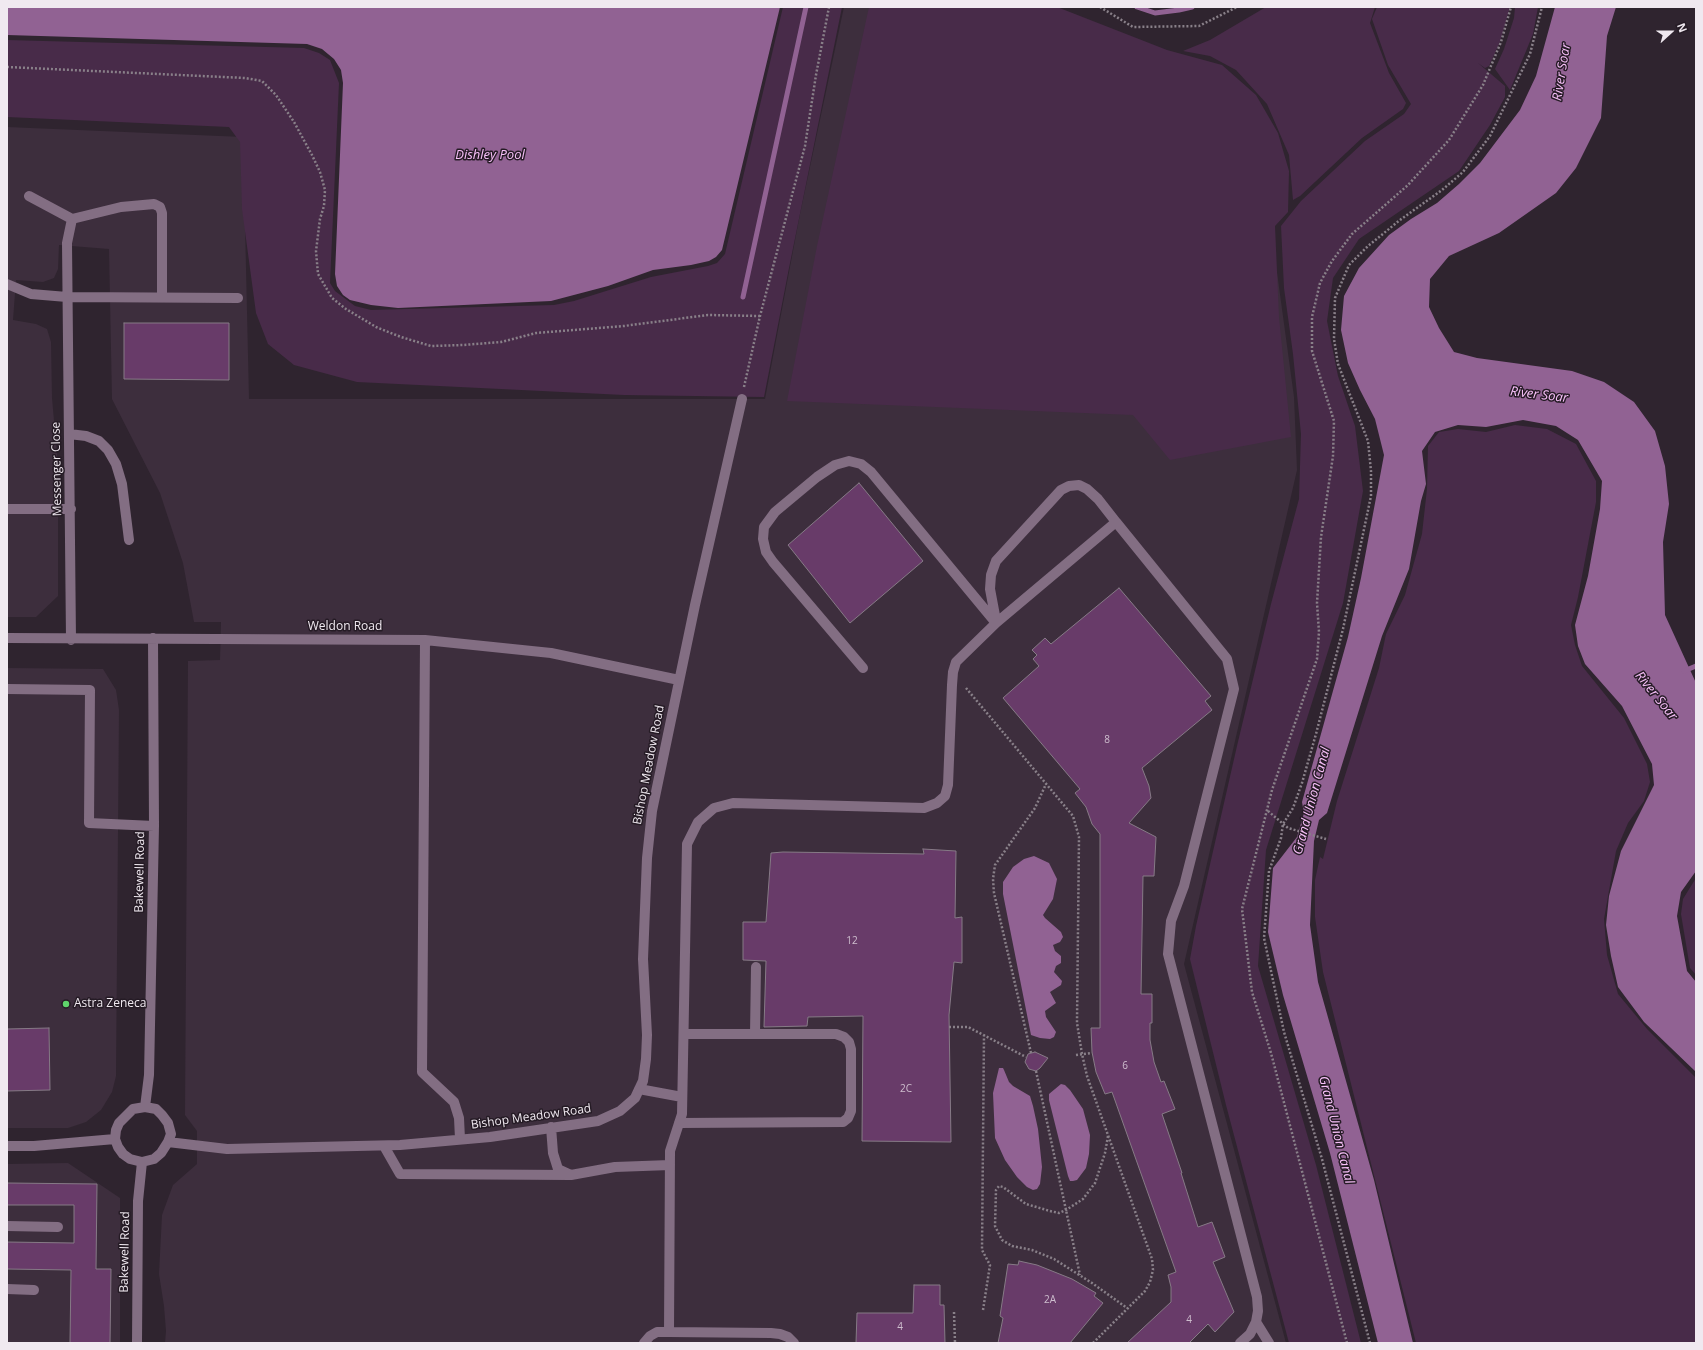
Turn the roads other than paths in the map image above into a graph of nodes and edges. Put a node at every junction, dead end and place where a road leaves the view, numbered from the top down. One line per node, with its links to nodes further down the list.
1 (29, 196): 2 (street)
2 (72, 219): 4 (street, Messenger Close); 5 (street)
3 (7, 284): 4 (street)
4 (67, 297): 5 (street); 8 (street, Messenger Close)
5 (162, 297): 6 (street)
6 (238, 298)
7 (742, 399): 19 (street, Bishop Meadow Road)
8 (70, 434): 10 (street, Messenger Close); 12 (street)
9 (7, 509): 10 (street)
10 (71, 509): 16 (street, Messenger Close)
11 (1116, 522): 13 (street); 13 (street); 42 (street)
12 (129, 540)
13 (996, 623): 18 (street); 23 (street)
14 (7, 638): 16 (street, Weldon Road)
15 (153, 638): 16 (street, Weldon Road); 17 (street, Weldon Road); 21 (street, Bakewell Road)
16 (71, 640)
17 (425, 640): 19 (street, Weldon Road); 31 (street)
18 (863, 668)
19 (679, 680): 25 (street, Bishop Meadow Road)
20 (7, 689): 21 (street)
21 (154, 826): 27 (street, Bakewell Road)
22 (756, 967): 24 (street)
23 (684, 1034): 24 (street); 26 (street)
24 (755, 1034): 28 (street)
25 (639, 1089): 26 (street); 29 (street, Bishop Meadow Road)
26 (682, 1097): 28 (street)
27 (146, 1107): 30 (street); 32 (street)
28 (679, 1123): 36 (street)
29 (551, 1127): 31 (street, Bishop Meadow Road); 37 (street)
30 (115, 1139): 33 (street); 35 (street)
31 (460, 1139): 34 (street, Bishop Meadow Road)
32 (168, 1142): 34 (street, Bishop Meadow Road); 35 (street)
33 (7, 1146)
34 (384, 1146): 37 (street)
35 (142, 1162): 44 (street, Bakewell Road)
36 (670, 1166): 37 (street); 43 (street)
37 (571, 1175)
38 (7, 1226): 39 (street)
39 (58, 1227)
40 (7, 1289): 41 (street)
41 (34, 1290)
42 (1256, 1322): 47 (street); 48 (street)
43 (669, 1332): 45 (street); 46 (street)
44 (137, 1343)
45 (644, 1343)
46 (794, 1343)
47 (1240, 1343)
48 (1269, 1343)

